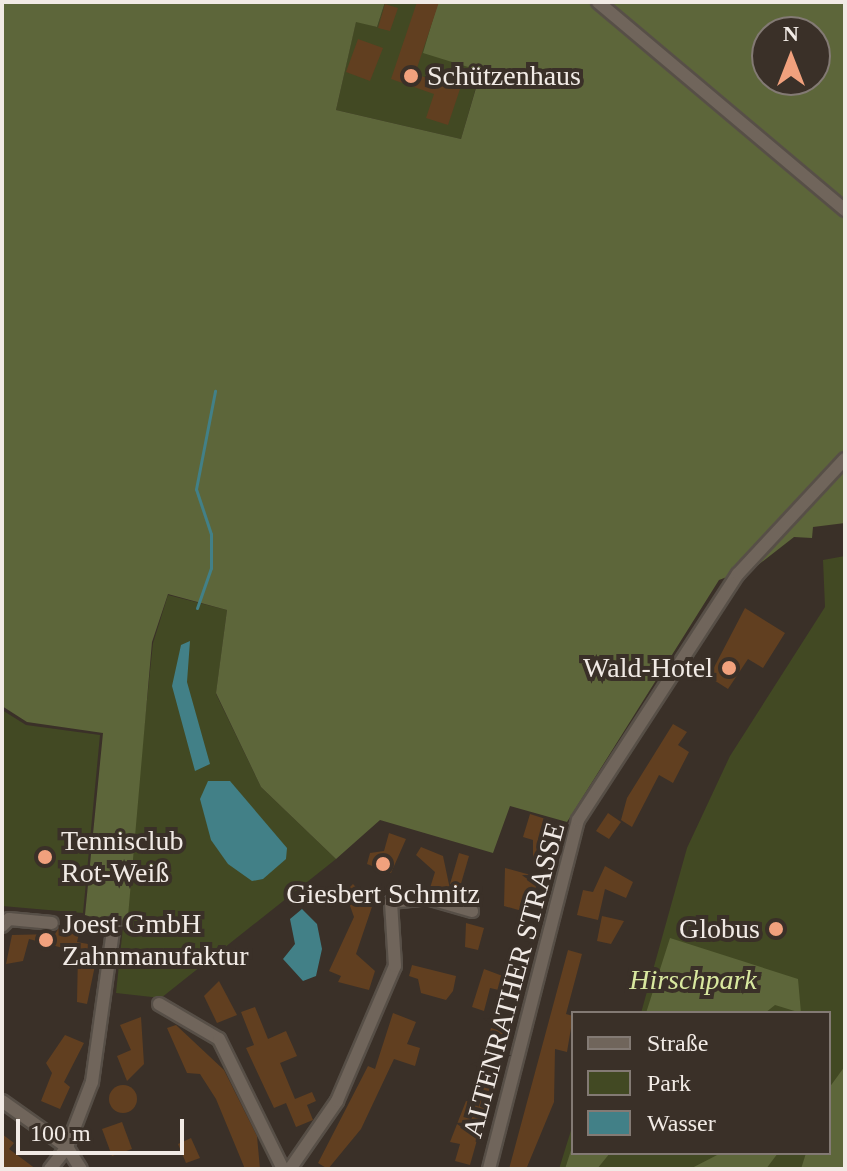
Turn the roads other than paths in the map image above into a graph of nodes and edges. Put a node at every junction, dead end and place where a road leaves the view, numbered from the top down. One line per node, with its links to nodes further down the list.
1 (598, 2): 2 (street)
2 (845, 210)
3 (845, 459): 15 (street, ALTENRATHER STRASSE)
4 (472, 911): 14 (street)
5 (52, 923): 7 (street)
6 (114, 923): 10 (street)
7 (2, 926)
8 (159, 1004): 13 (street)
9 (2, 1101): 10 (street)
10 (67, 1147): 11 (street); 12 (street)
11 (50, 1169)
12 (81, 1169)
13 (283, 1169)
14 (290, 1169)
15 (489, 1169)

